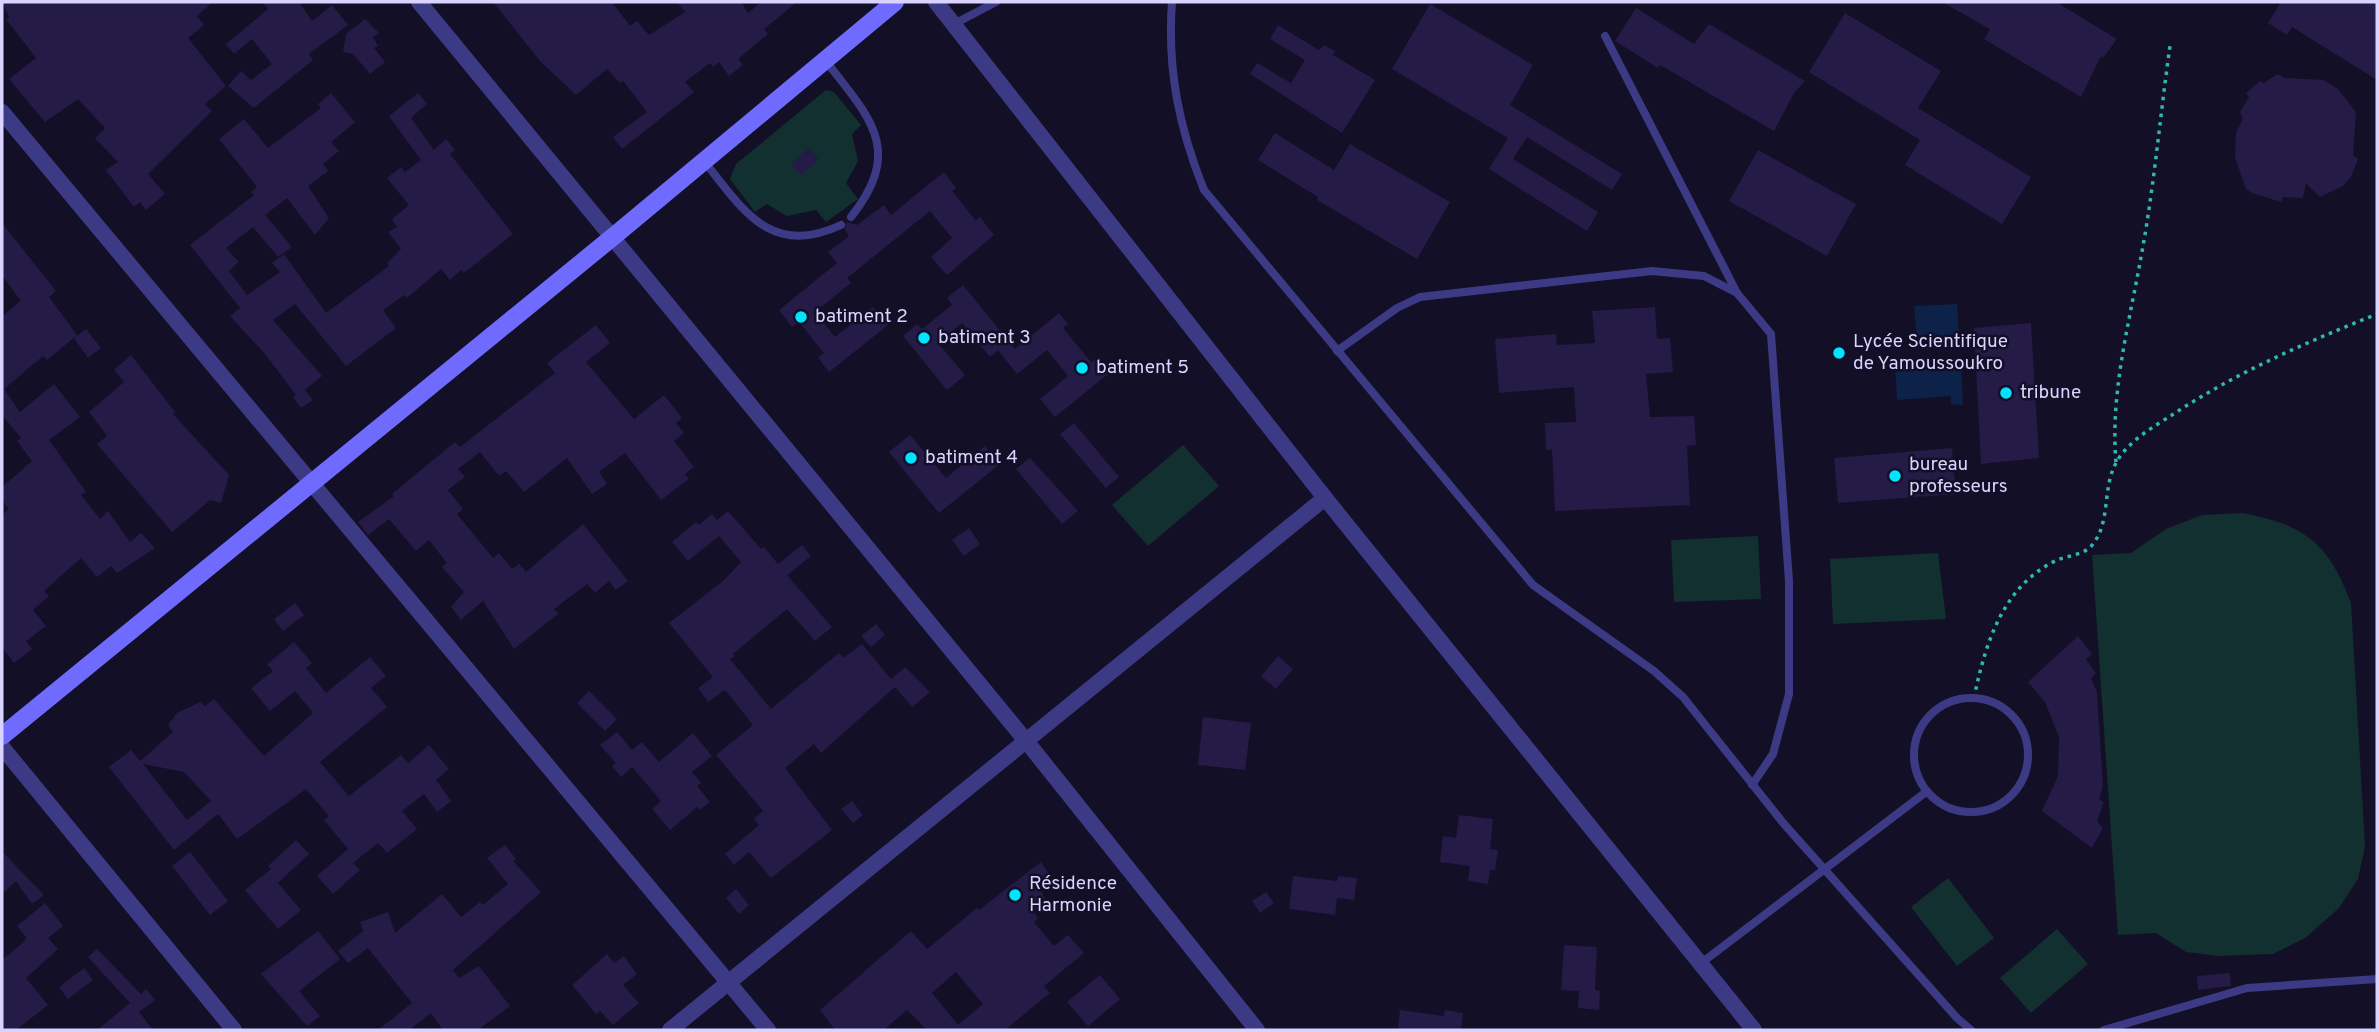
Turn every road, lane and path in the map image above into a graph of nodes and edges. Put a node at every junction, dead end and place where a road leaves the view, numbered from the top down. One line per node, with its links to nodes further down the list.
1 (419, 2): 14 (street)
2 (895, 2): 9 (street)
3 (936, 2): 6 (street)
4 (996, 2): 6 (lane)
5 (1172, 2): 17 (lane)
6 (954, 24): 20 (street)
7 (1605, 36): 15 (lane)
8 (2170, 46): 18 (path)
9 (825, 60): 11 (street); 12 (lane)
10 (2, 112): 19 (street)
11 (704, 161): 13 (lane); 14 (street)
12 (851, 217)
13 (841, 225)
14 (614, 236): 19 (street); 23 (street)
15 (1737, 293): 17 (lane); 25 (lane)
16 (2377, 314): 18 (path)
17 (1338, 351): 25 (lane)
18 (2116, 462): 21 (path)
19 (311, 483): 22 (street); 30 (street)
20 (1325, 498): 23 (street); 28 (street)
21 (1974, 698): 26 (lane); 26 (lane)
22 (2, 736)
23 (1027, 742): 30 (street); 36 (street)
24 (2, 747): 33 (street)
25 (1752, 785): 27 (lane)
26 (1926, 792): 27 (lane)
27 (1824, 868): 28 (lane); 37 (lane)
28 (1700, 964): 32 (street)
29 (2377, 979): 31 (lane)
30 (728, 982): 34 (street); 35 (street)
31 (2131, 1027): 38 (lane)
32 (1750, 1029)
33 (234, 1030)
34 (670, 1030)
35 (768, 1030)
36 (1257, 1030)
37 (1971, 1030)
38 (2104, 1030)

